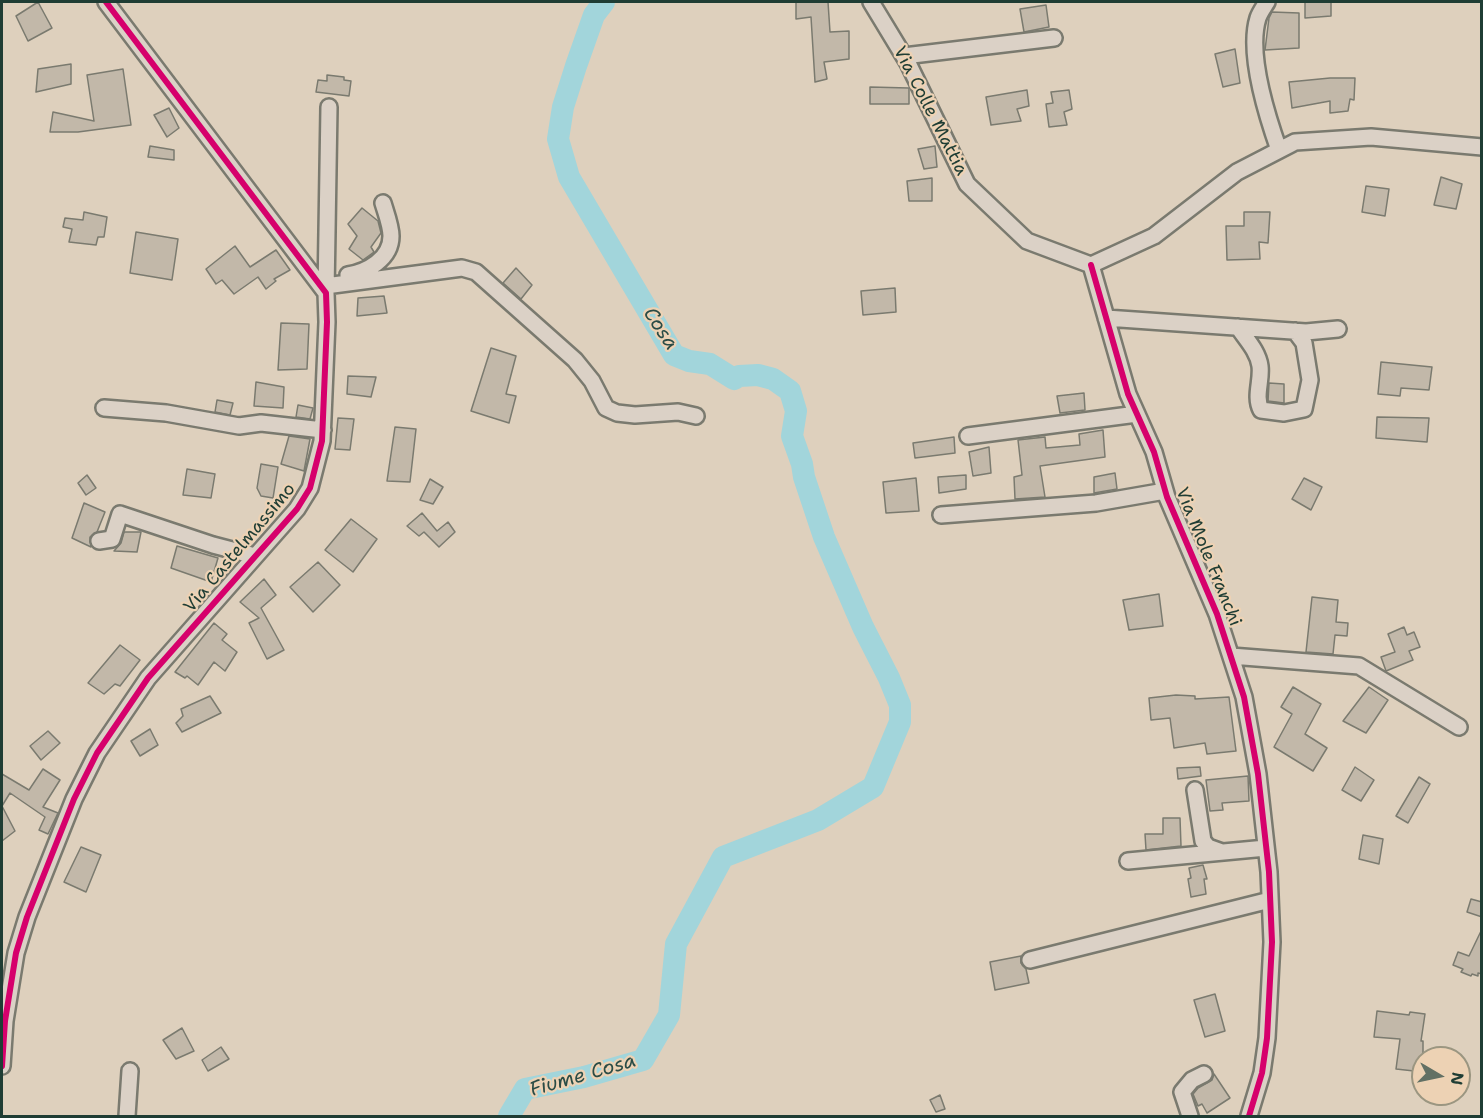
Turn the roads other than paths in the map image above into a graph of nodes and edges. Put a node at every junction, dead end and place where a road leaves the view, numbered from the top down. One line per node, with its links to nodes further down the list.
1 (106, 2): 11 (street)
2 (872, 2): 5 (street, Via Colle Mattia)
3 (1267, 2): 8 (street)
4 (1054, 38): 5 (street)
5 (904, 56): 10 (street, Via Colle Mattia)
6 (329, 107): 11 (street, Via Castelmassimo)
7 (1482, 147): 8 (street)
8 (1279, 150): 10 (street)
9 (383, 203): 11 (street)
10 (1091, 265): 12 (street, Via Mole Franchi)
11 (329, 289): 18 (street); 19 (street, Via Castelmassimo)
12 (1106, 318): 13 (street); 17 (street, Via Mole Franchi)
13 (1238, 327): 15 (street); 15 (street)
14 (1338, 328): 15 (street)
15 (1295, 331)
16 (104, 408): 19 (street)
17 (1137, 414): 20 (street); 21 (street, Via Mole Franchi)
18 (696, 416)
19 (323, 430): 24 (street, Via Castelmassimo)
20 (968, 436)
21 (1165, 491): 22 (street); 25 (street, Via Mole Franchi)
22 (941, 515)
23 (99, 541): 24 (street)
24 (255, 556): 32 (street, Via Castelmassimo)
25 (1231, 656): 26 (street); 28 (street, Via Mole Franchi)
26 (1459, 727)
27 (1195, 790): 29 (street)
28 (1266, 848): 29 (street); 31 (street, Via Mole Franchi)
29 (1222, 852): 30 (street)
30 (1128, 861)
31 (1270, 900): 33 (street); 39 (street, Via Mole Franchi)
32 (9, 952): 34 (street, Via Castelmassimo)
33 (1030, 960)
34 (2, 1066)
35 (130, 1071): 37 (street)
36 (1204, 1074): 38 (street)
37 (127, 1116)
38 (1190, 1116)
39 (1249, 1116)

